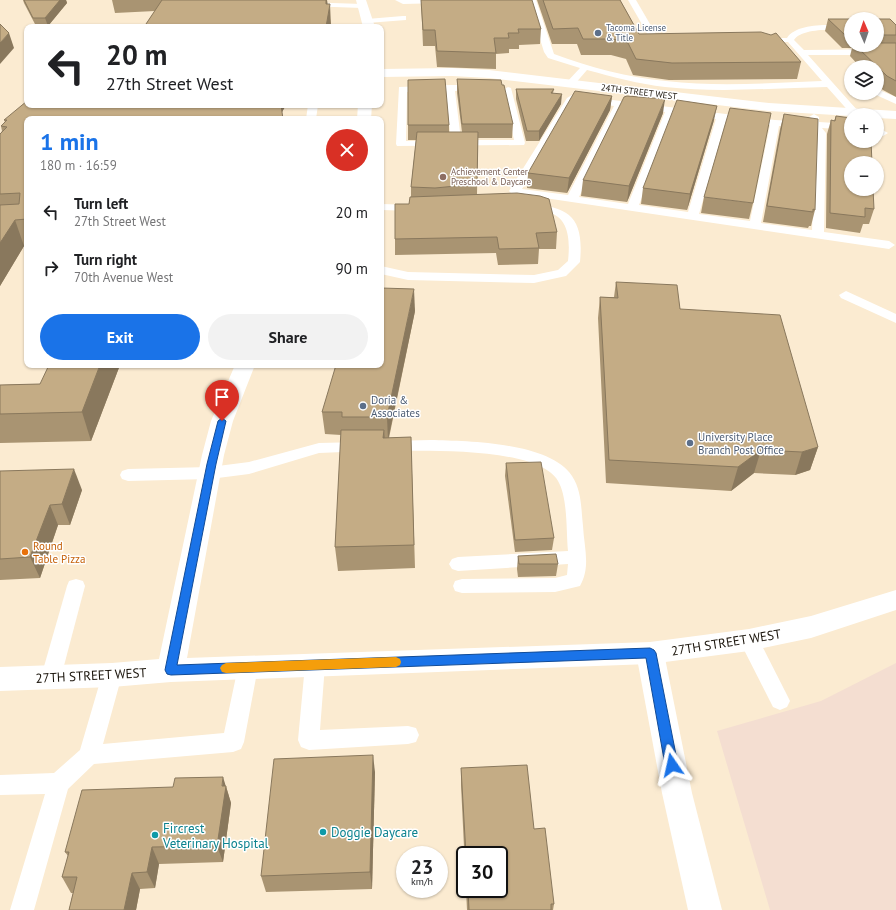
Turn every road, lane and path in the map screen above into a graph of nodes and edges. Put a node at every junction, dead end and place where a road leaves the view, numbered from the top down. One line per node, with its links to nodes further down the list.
1 (399, 0): 4 (lane)
2 (532, 0): 15 (lane)
3 (632, 0): 12 (lane)
4 (450, 1)
5 (362, 3): 6 (lane); 8 (street)
6 (298, 4)
7 (403, 18): 8 (lane)
8 (368, 24)
9 (844, 28): 11 (lane)
10 (754, 40): 11 (lane)
11 (790, 40): 14 (lane)
12 (680, 41)
13 (896, 52): 14 (lane)
14 (802, 53): 19 (lane)
15 (586, 66): 18 (lane); 19 (lane)
16 (384, 72): 17 (street, 24TH STREET WEST)
17 (471, 80): 18 (street, 24TH STREET WEST); 20 (lane)
18 (571, 83): 28 (street, 24TH STREET WEST)
19 (832, 87): 21 (lane); 26 (lane)
20 (450, 88): 36 (lane); 36 (lane)
21 (844, 90)
22 (522, 91): 36 (lane)
23 (884, 95): 24 (lane)
24 (896, 100)
25 (620, 104): 27 (lane); 37 (lane); 37 (lane)
26 (851, 108)
27 (671, 110): 32 (lane); 41 (lane)
28 (815, 111): 29 (street, 24TH STREET WEST); 34 (lane)
29 (844, 112)
30 (884, 114): 31 (street, 24TH STREET WEST)
31 (896, 115)
32 (722, 116): 33 (lane); 42 (lane)
33 (775, 123): 34 (lane); 43 (lane)
34 (814, 125): 35 (lane); 44 (lane)
35 (844, 127)
36 (456, 144)
37 (572, 199): 41 (lane)
38 (516, 204): 46 (lane)
39 (384, 207): 40 (lane)
40 (429, 208)
41 (632, 208): 42 (lane)
42 (692, 217): 43 (lane)
43 (755, 226): 44 (lane)
44 (818, 235): 45 (lane)
45 (889, 245)
46 (384, 271)
47 (846, 295): 48 (lane)
48 (896, 319)
49 (244, 368): 50 (street)
50 (210, 473): 51 (lane); 52 (lane); 61 (street)
51 (128, 475)
52 (577, 556): 53 (lane); 55 (lane)
53 (458, 564)
54 (76, 586): 63 (lane)
55 (462, 586)
56 (896, 600): 57 (street, 27TH STREET WEST)
57 (749, 640): 58 (street, 27TH STREET WEST); 65 (lane)
58 (650, 653): 59 (street, 27TH STREET WEST); 71 (street)
59 (315, 666): 60 (street, 27TH STREET WEST); 66 (lane)
60 (248, 667): 61 (street, 27TH STREET WEST); 67 (lane)
61 (171, 670): 62 (street, 27TH STREET WEST)
62 (112, 675): 63 (street, 27TH STREET WEST); 67 (lane)
63 (51, 677): 64 (street, 27TH STREET WEST)
64 (0, 679)
65 (780, 701)
66 (408, 735)
67 (90, 755): 68 (lane)
68 (59, 783): 69 (lane); 70 (lane)
69 (0, 785)
70 (22, 910)
71 (705, 910)

